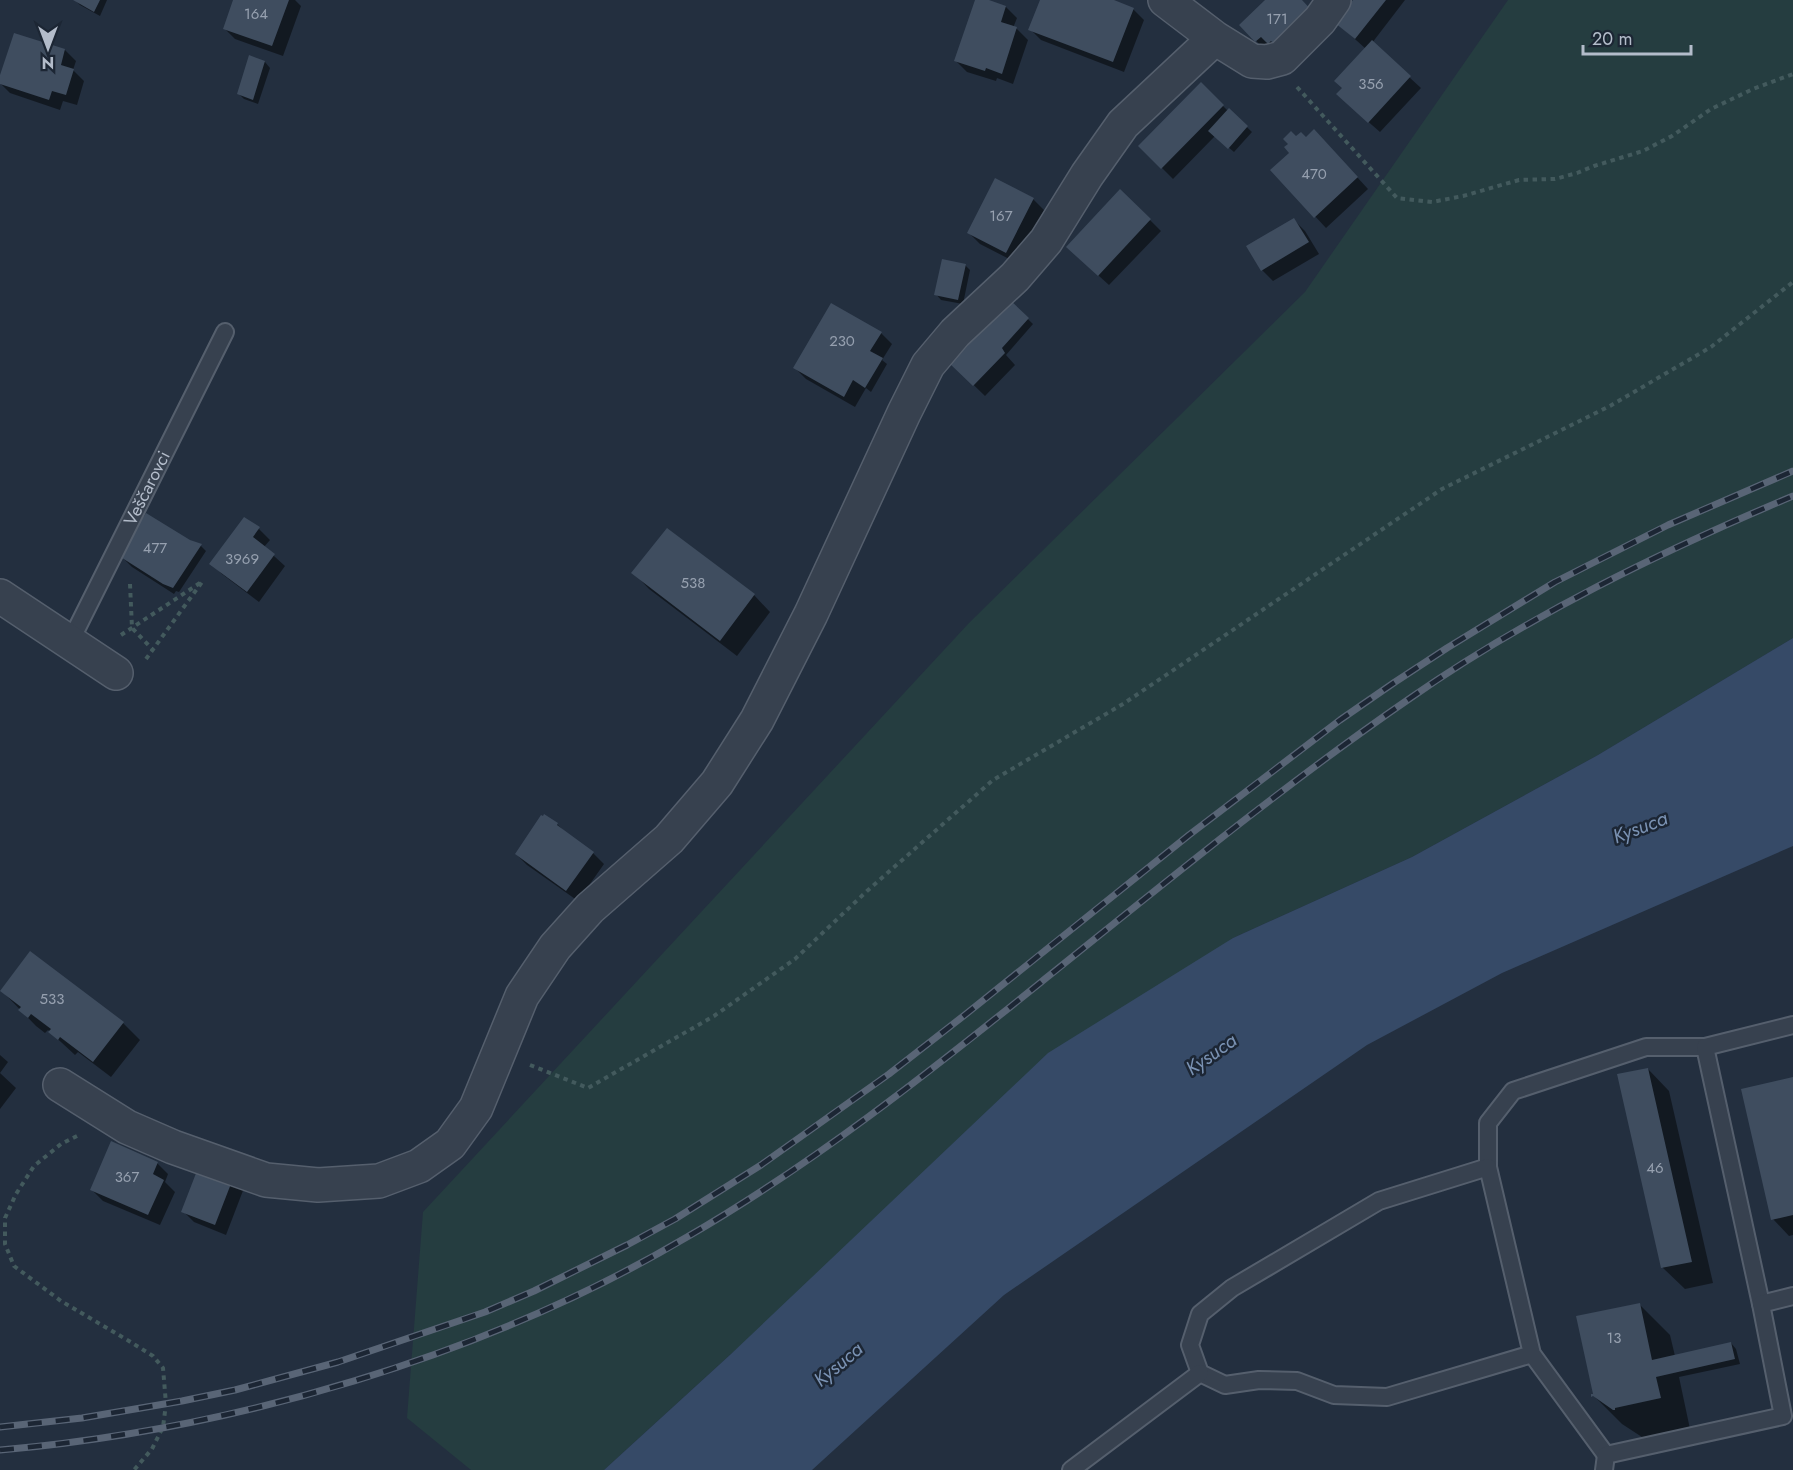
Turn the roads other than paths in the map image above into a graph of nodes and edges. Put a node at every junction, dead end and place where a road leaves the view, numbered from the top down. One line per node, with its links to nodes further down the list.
1 (1165, 0): 3 (street)
2 (1334, 0): 3 (street)
3 (1215, 38): 9 (street)
4 (225, 332): 6 (lane, Veščarovci)
5 (0, 596): 6 (street)
6 (92, 657)
7 (1793, 1024): 8 (lane)
8 (1705, 1047): 10 (lane); 12 (lane)
9 (60, 1084)
10 (1488, 1167): 13 (lane); 14 (lane)
11 (1793, 1296): 12 (lane)
12 (1761, 1304): 15 (lane)
13 (1532, 1354): 14 (lane); 15 (lane)
14 (1200, 1373): 16 (lane)
15 (1605, 1462)
16 (1071, 1470)

